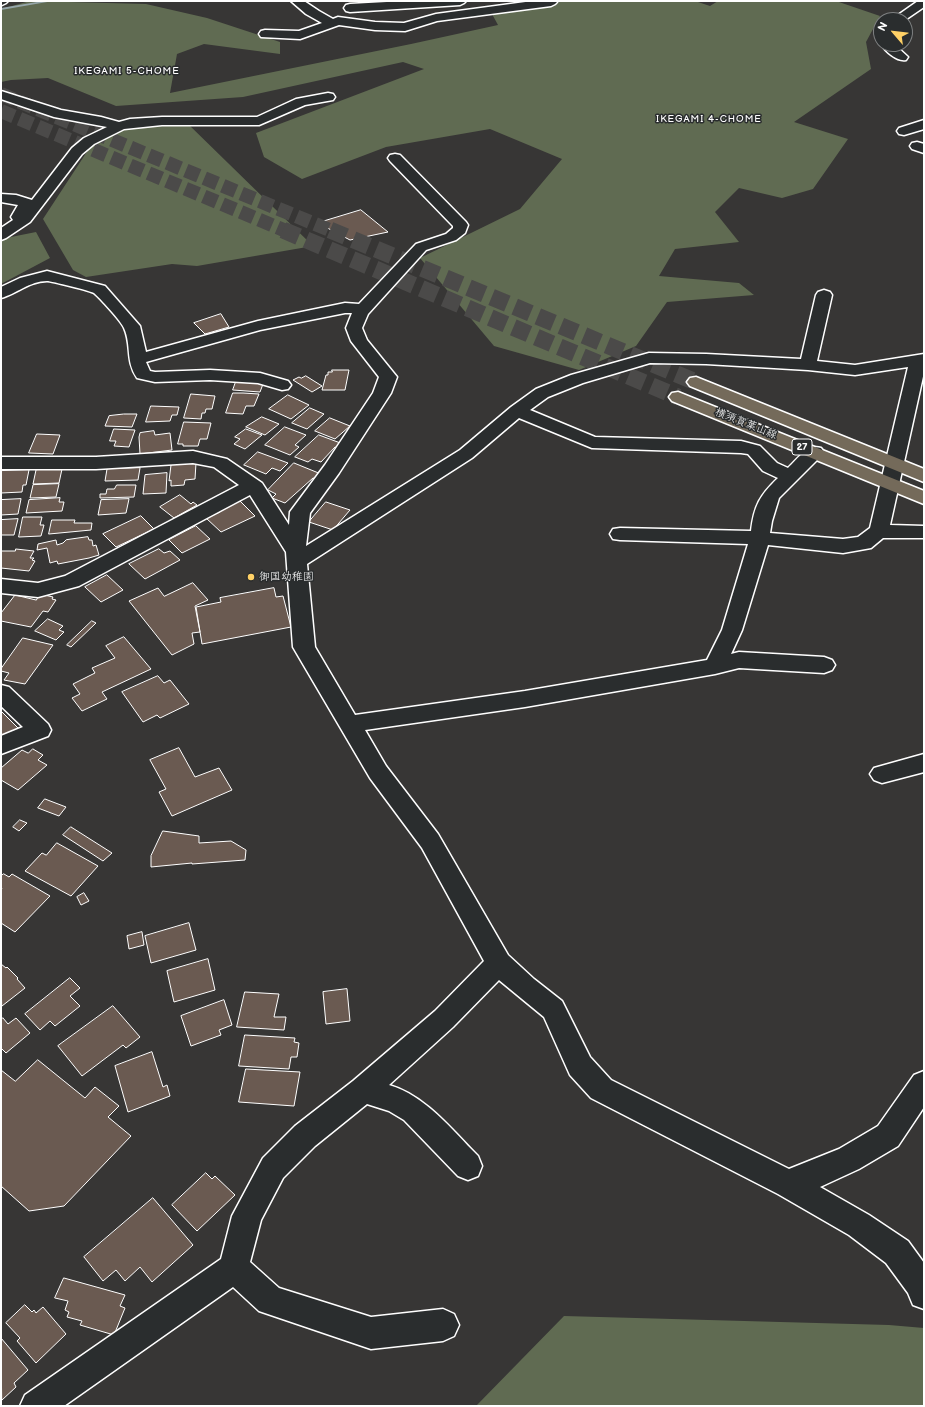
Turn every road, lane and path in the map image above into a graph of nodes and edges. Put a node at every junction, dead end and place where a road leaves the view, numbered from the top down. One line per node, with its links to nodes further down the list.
1 (297, 1): 9 (street)
2 (463, 1): 4 (street)
3 (551, 2): 5 (street)
4 (347, 5): 9 (street)
5 (497, 5): 9 (street)
6 (923, 6): 7 (street); 8 (street)
7 (912, 12)
8 (924, 17)
9 (336, 22): 10 (street)
10 (265, 34)
11 (896, 52): 12 (street)
12 (902, 57)
13 (1, 95): 16 (street)
14 (328, 97): 16 (street)
15 (924, 124): 17 (street)
16 (119, 126): 20 (street)
17 (904, 131)
18 (395, 158): 24 (street)
19 (1, 198): 20 (street)
20 (25, 219): 21 (street)
21 (1, 235)
22 (1, 293): 25 (street)
23 (824, 295): 27 (street)
24 (362, 310): 25 (street); 46 (street)
25 (138, 359): 29 (street)
26 (921, 360): 27 (street); 31 (street)
27 (808, 365): 32 (street)
28 (696, 382): 36 (main road, 横須賀葉山線 / 27)
29 (282, 385)
30 (678, 397): 34 (main road, 横須賀葉山線 / 27)
31 (909, 397): 33 (street); 36 (street)
32 (517, 411): 37 (street); 46 (street)
33 (924, 416)
34 (815, 452): 37 (street); 39 (main road, 横須賀葉山線 / 27)
35 (1, 463): 40 (street)
36 (894, 463): 38 (main road, 横須賀葉山線 / 27); 39 (street)
37 (789, 476): 45 (street)
38 (924, 476)
39 (889, 483): 41 (main road, 横須賀葉山線 / 27); 42 (street)
40 (252, 486): 46 (street); 47 (street)
41 (924, 498)
42 (879, 531): 43 (street); 45 (street)
43 (924, 532)
44 (620, 534): 45 (street)
45 (760, 538): 49 (street)
46 (297, 556): 51 (street)
47 (1, 586)
48 (824, 665): 49 (street)
49 (715, 666): 51 (street)
50 (1, 693): 52 (street)
51 (350, 724): 55 (street)
52 (1, 745)
53 (924, 764): 54 (street)
54 (882, 774)
55 (499, 963): 57 (street); 59 (street)
56 (924, 1084): 59 (street)
57 (363, 1090): 58 (street); 60 (street)
58 (468, 1166)
59 (788, 1184): 61 (street)
60 (234, 1268): 62 (street); 63 (street)
61 (924, 1294)
62 (443, 1325)
63 (36, 1406)

